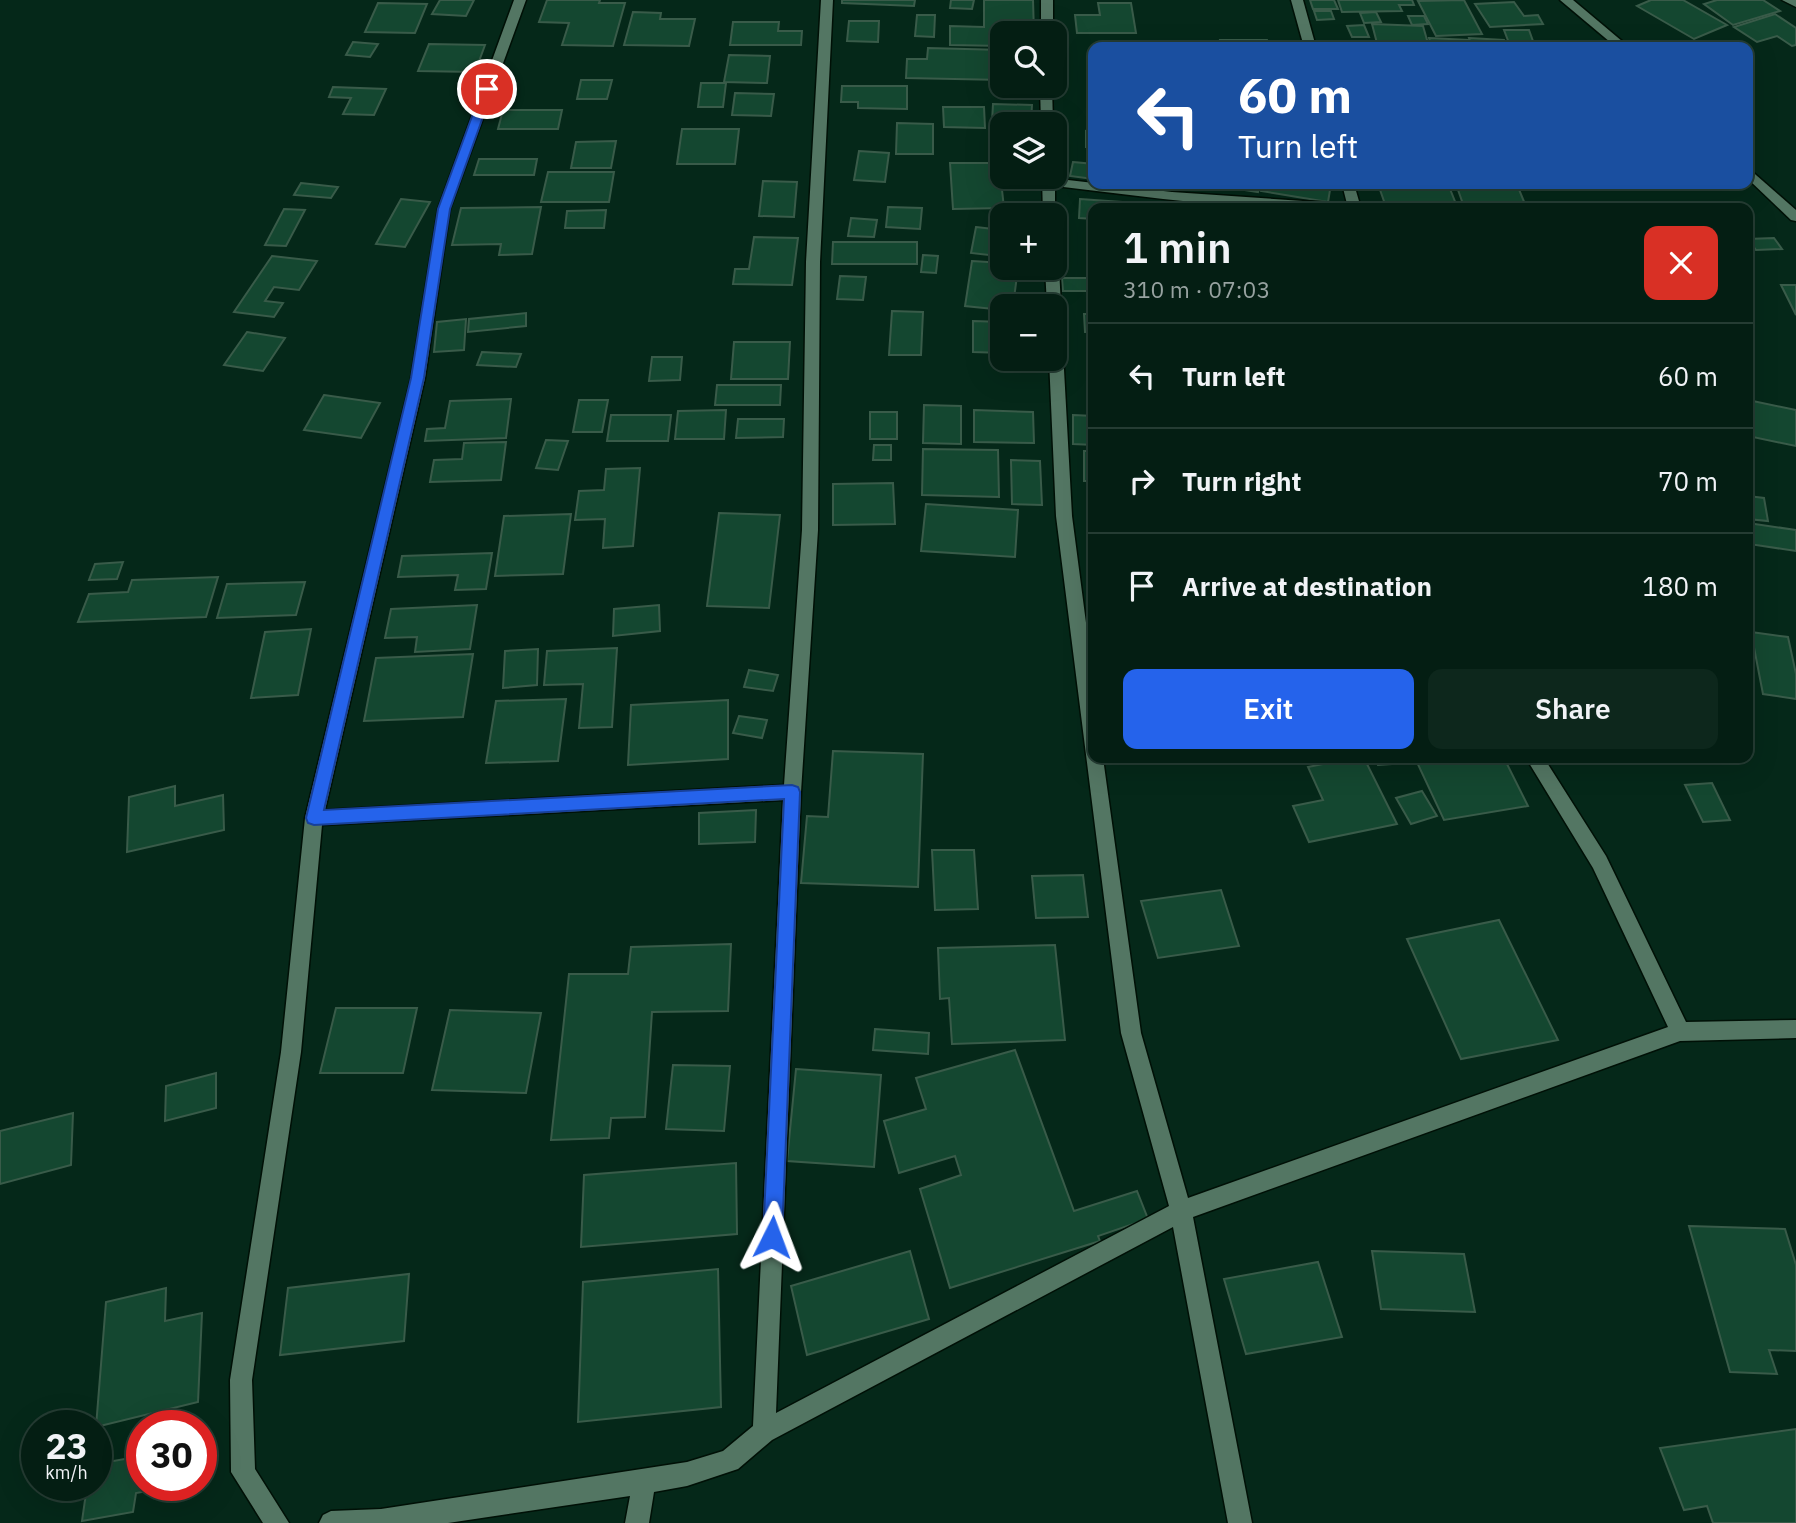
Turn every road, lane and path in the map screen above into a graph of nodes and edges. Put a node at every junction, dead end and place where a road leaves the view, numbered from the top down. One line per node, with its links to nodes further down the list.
1 (520, 0): 22 (street)
2 (827, 0): 21 (street)
3 (1047, 0): 8 (street)
4 (1297, 0): 9 (street)
5 (1566, 0): 10 (street)
6 (1788, 0): 7 (street)
7 (1796, 4)
8 (1047, 21)
9 (1309, 42)
10 (1617, 42)
11 (1753, 177): 16 (street)
12 (1067, 182): 13 (street)
13 (1088, 184)
14 (1121, 189): 15 (street)
15 (1278, 203)
16 (1796, 217)
17 (1057, 371): 18 (street)
18 (1088, 707)
19 (1095, 763): 25 (street)
20 (1538, 763): 24 (street)
21 (792, 792): 22 (street); 26 (street)
22 (314, 818): 28 (street)
23 (1796, 1028): 24 (street)
24 (1680, 1032): 25 (street)
25 (1181, 1211): 26 (street); 31 (street)
26 (764, 1432): 27 (street)
27 (645, 1482): 29 (street); 30 (street)
28 (277, 1523)
29 (331, 1523)
30 (637, 1523)
31 (1240, 1523)

